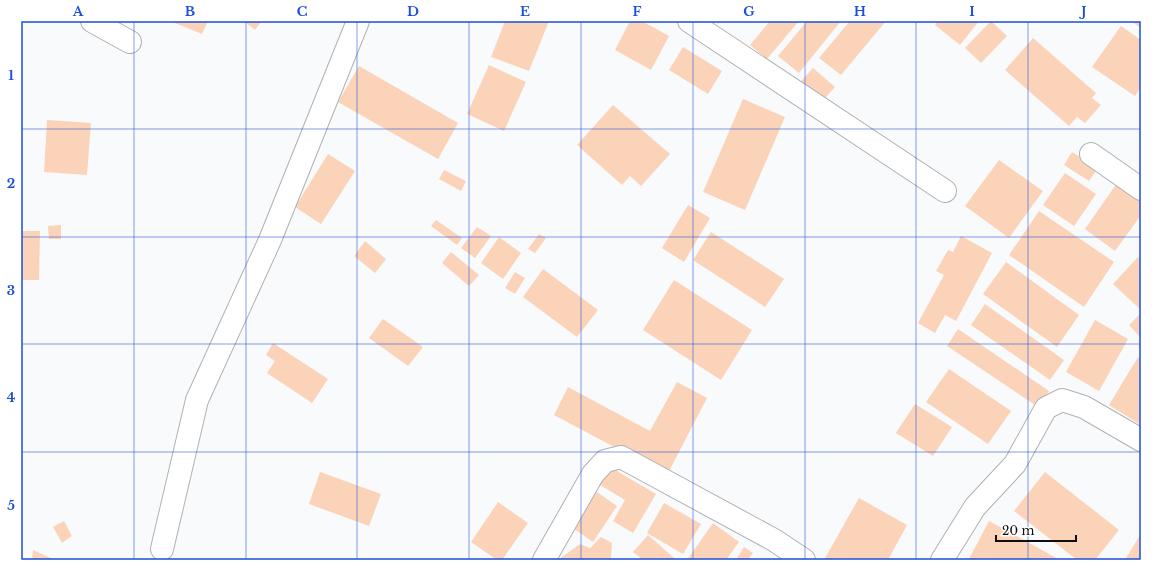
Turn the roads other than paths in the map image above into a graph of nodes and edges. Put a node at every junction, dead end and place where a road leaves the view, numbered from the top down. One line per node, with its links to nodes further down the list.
1 (92, 21): 4 (street)
2 (358, 21): 9 (street)
3 (689, 21): 7 (street)
4 (130, 42)
5 (1090, 154): 6 (street)
6 (1141, 189)
7 (945, 191)
8 (1141, 440): 12 (street)
9 (162, 549)
10 (544, 560): 11 (street)
11 (804, 560)
12 (942, 560)

